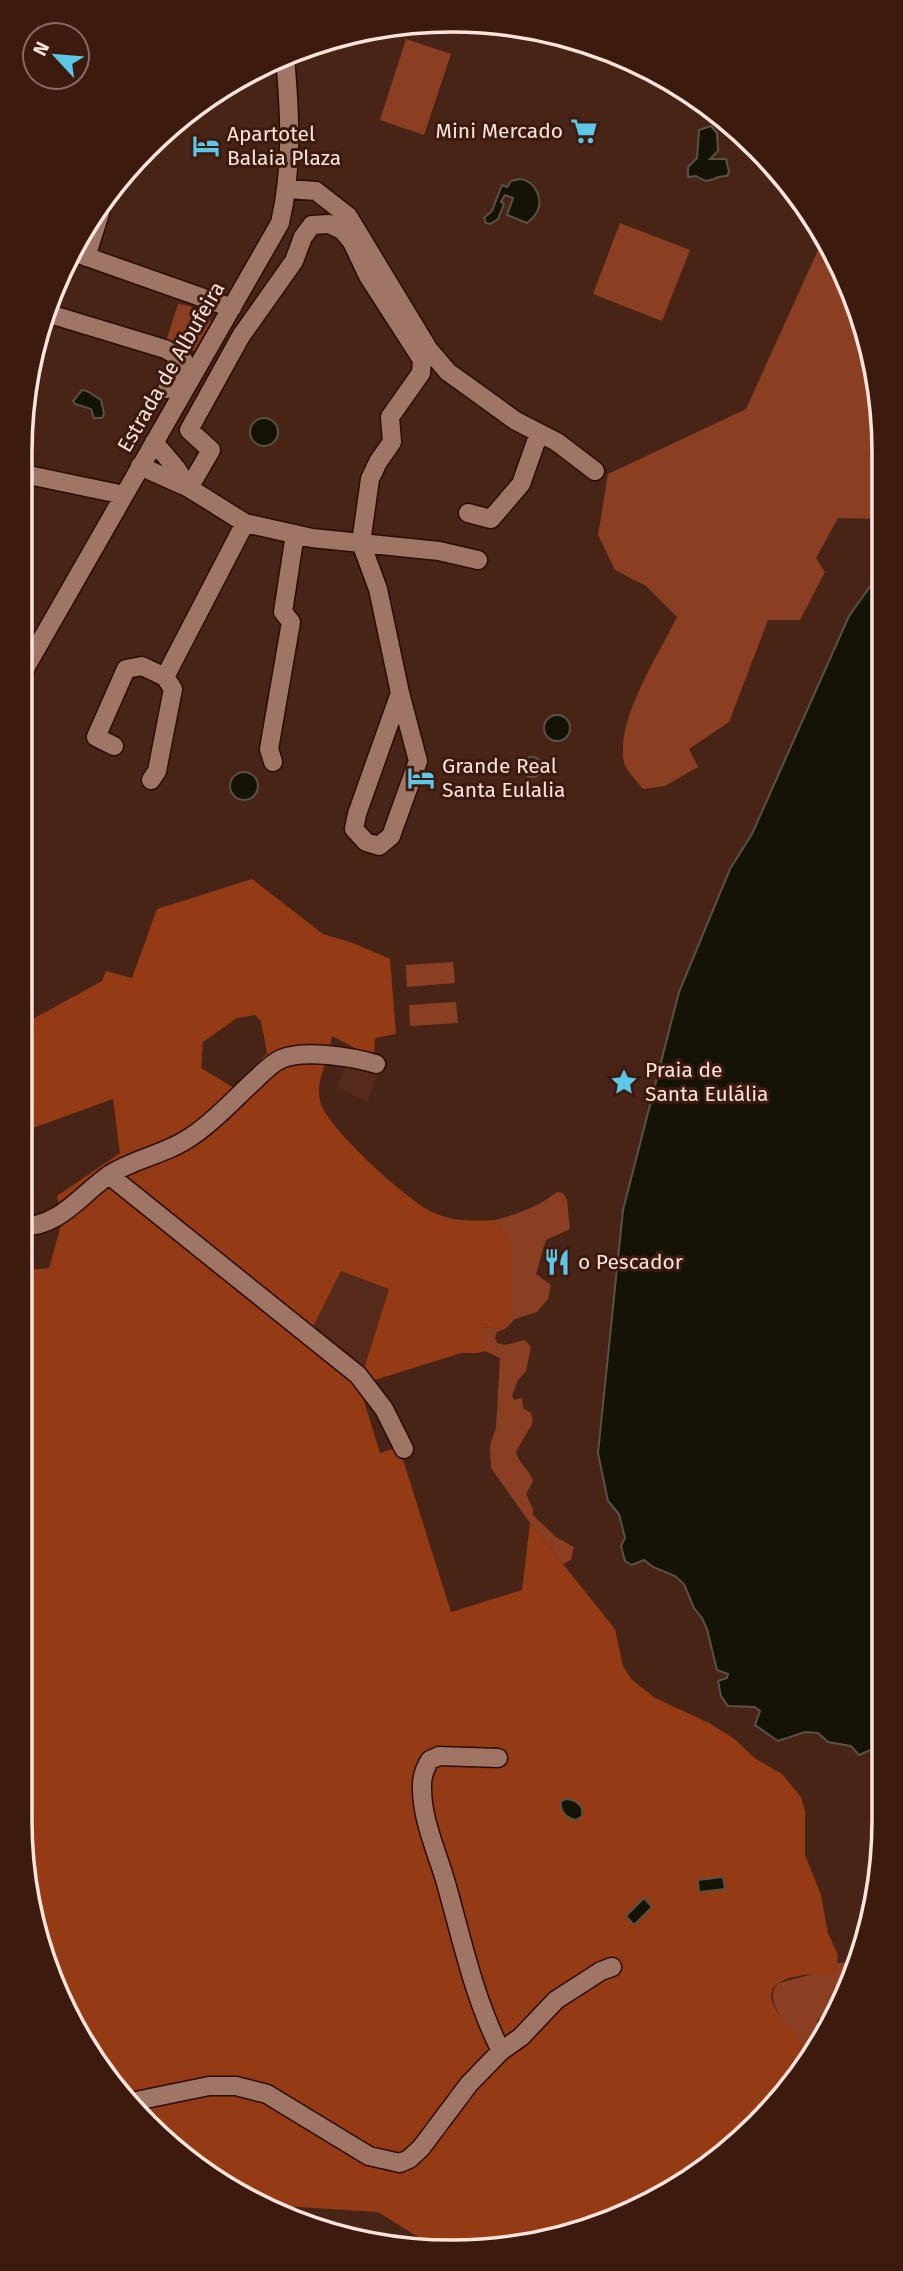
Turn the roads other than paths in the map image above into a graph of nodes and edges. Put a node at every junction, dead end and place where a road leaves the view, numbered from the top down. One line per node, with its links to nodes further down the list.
1 (285, 66): 2 (street, Estrada de Albufeira)
2 (288, 189): 4 (street, Estrada de Albufeira); 7 (street)
3 (81, 255): 4 (street)
4 (232, 309): 8 (street, Estrada de Albufeira)
5 (54, 315): 6 (street)
6 (167, 389)
7 (539, 433): 10 (street); 14 (street)
8 (154, 443): 9 (street, Estrada de Albufeira); 12 (street)
9 (140, 466): 12 (street); 13 (street, Estrada de Albufeira)
10 (596, 471)
11 (32, 476): 13 (street)
12 (189, 488): 15 (street); 17 (street)
13 (124, 495): 21 (street, Estrada de Albufeira)
14 (468, 513)
15 (245, 523): 16 (street); 22 (street)
16 (304, 536): 17 (street); 20 (street); 25 (street)
17 (361, 543): 18 (street); 20 (street)
18 (383, 545): 19 (street); 20 (street)
19 (478, 560)
20 (366, 561): 23 (street)
21 (32, 656)
22 (165, 677): 24 (street); 26 (street)
23 (400, 693): 23 (street)
24 (114, 746)
25 (273, 762)
26 (151, 780)
27 (376, 1064): 28 (street)
28 (109, 1175): 29 (street); 30 (street)
29 (32, 1227)
30 (404, 1449)
31 (498, 1759): 33 (street)
32 (612, 1967): 33 (street)
33 (500, 2051): 34 (street)
34 (141, 2101)

